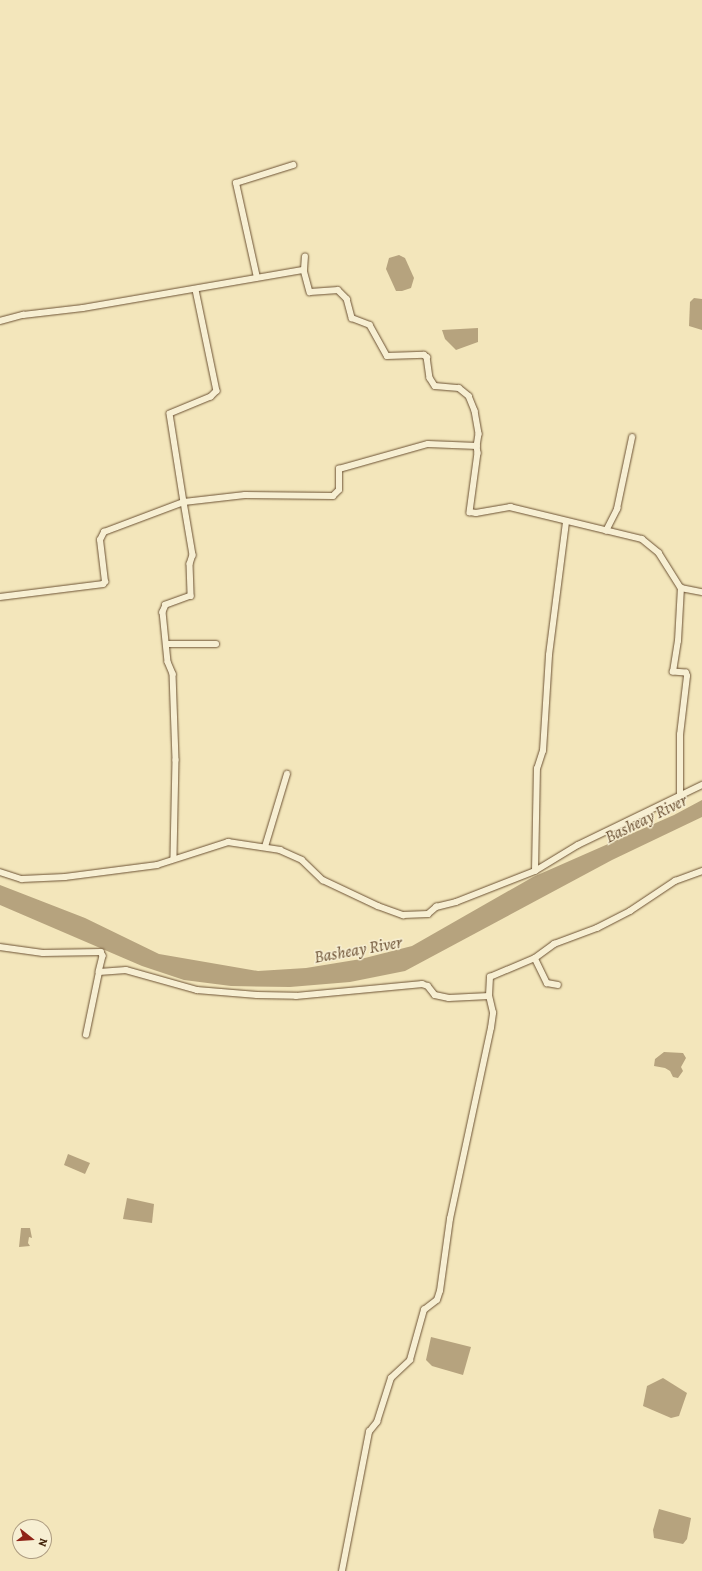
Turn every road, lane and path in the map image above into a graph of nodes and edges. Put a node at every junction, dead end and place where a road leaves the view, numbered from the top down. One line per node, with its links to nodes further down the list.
1 (293, 165): 4 (street)
2 (305, 257): 3 (street)
3 (304, 270): 4 (street); 8 (street)
4 (257, 278): 5 (street)
5 (196, 290): 6 (street); 9 (street)
6 (0, 321)
7 (632, 438): 11 (street)
8 (477, 446): 9 (street); 10 (street)
9 (184, 502): 14 (street); 15 (street)
10 (566, 522): 11 (street); 22 (street)
11 (606, 531): 12 (street)
12 (681, 588): 13 (street); 19 (street)
13 (702, 592)
14 (0, 597)
15 (167, 644): 16 (street); 21 (street)
16 (216, 644)
17 (288, 774): 20 (street)
18 (702, 786): 19 (street)
19 (680, 796): 22 (street)
20 (265, 847): 21 (street); 22 (street)
21 (174, 858): 24 (street)
22 (535, 871)
23 (702, 871): 26 (street)
24 (0, 872)
25 (0, 947): 27 (street)
26 (535, 958): 28 (street); 29 (street)
27 (99, 972): 29 (street); 30 (street)
28 (558, 985)
29 (489, 996): 31 (street)
30 (86, 1034)
31 (342, 1571)

